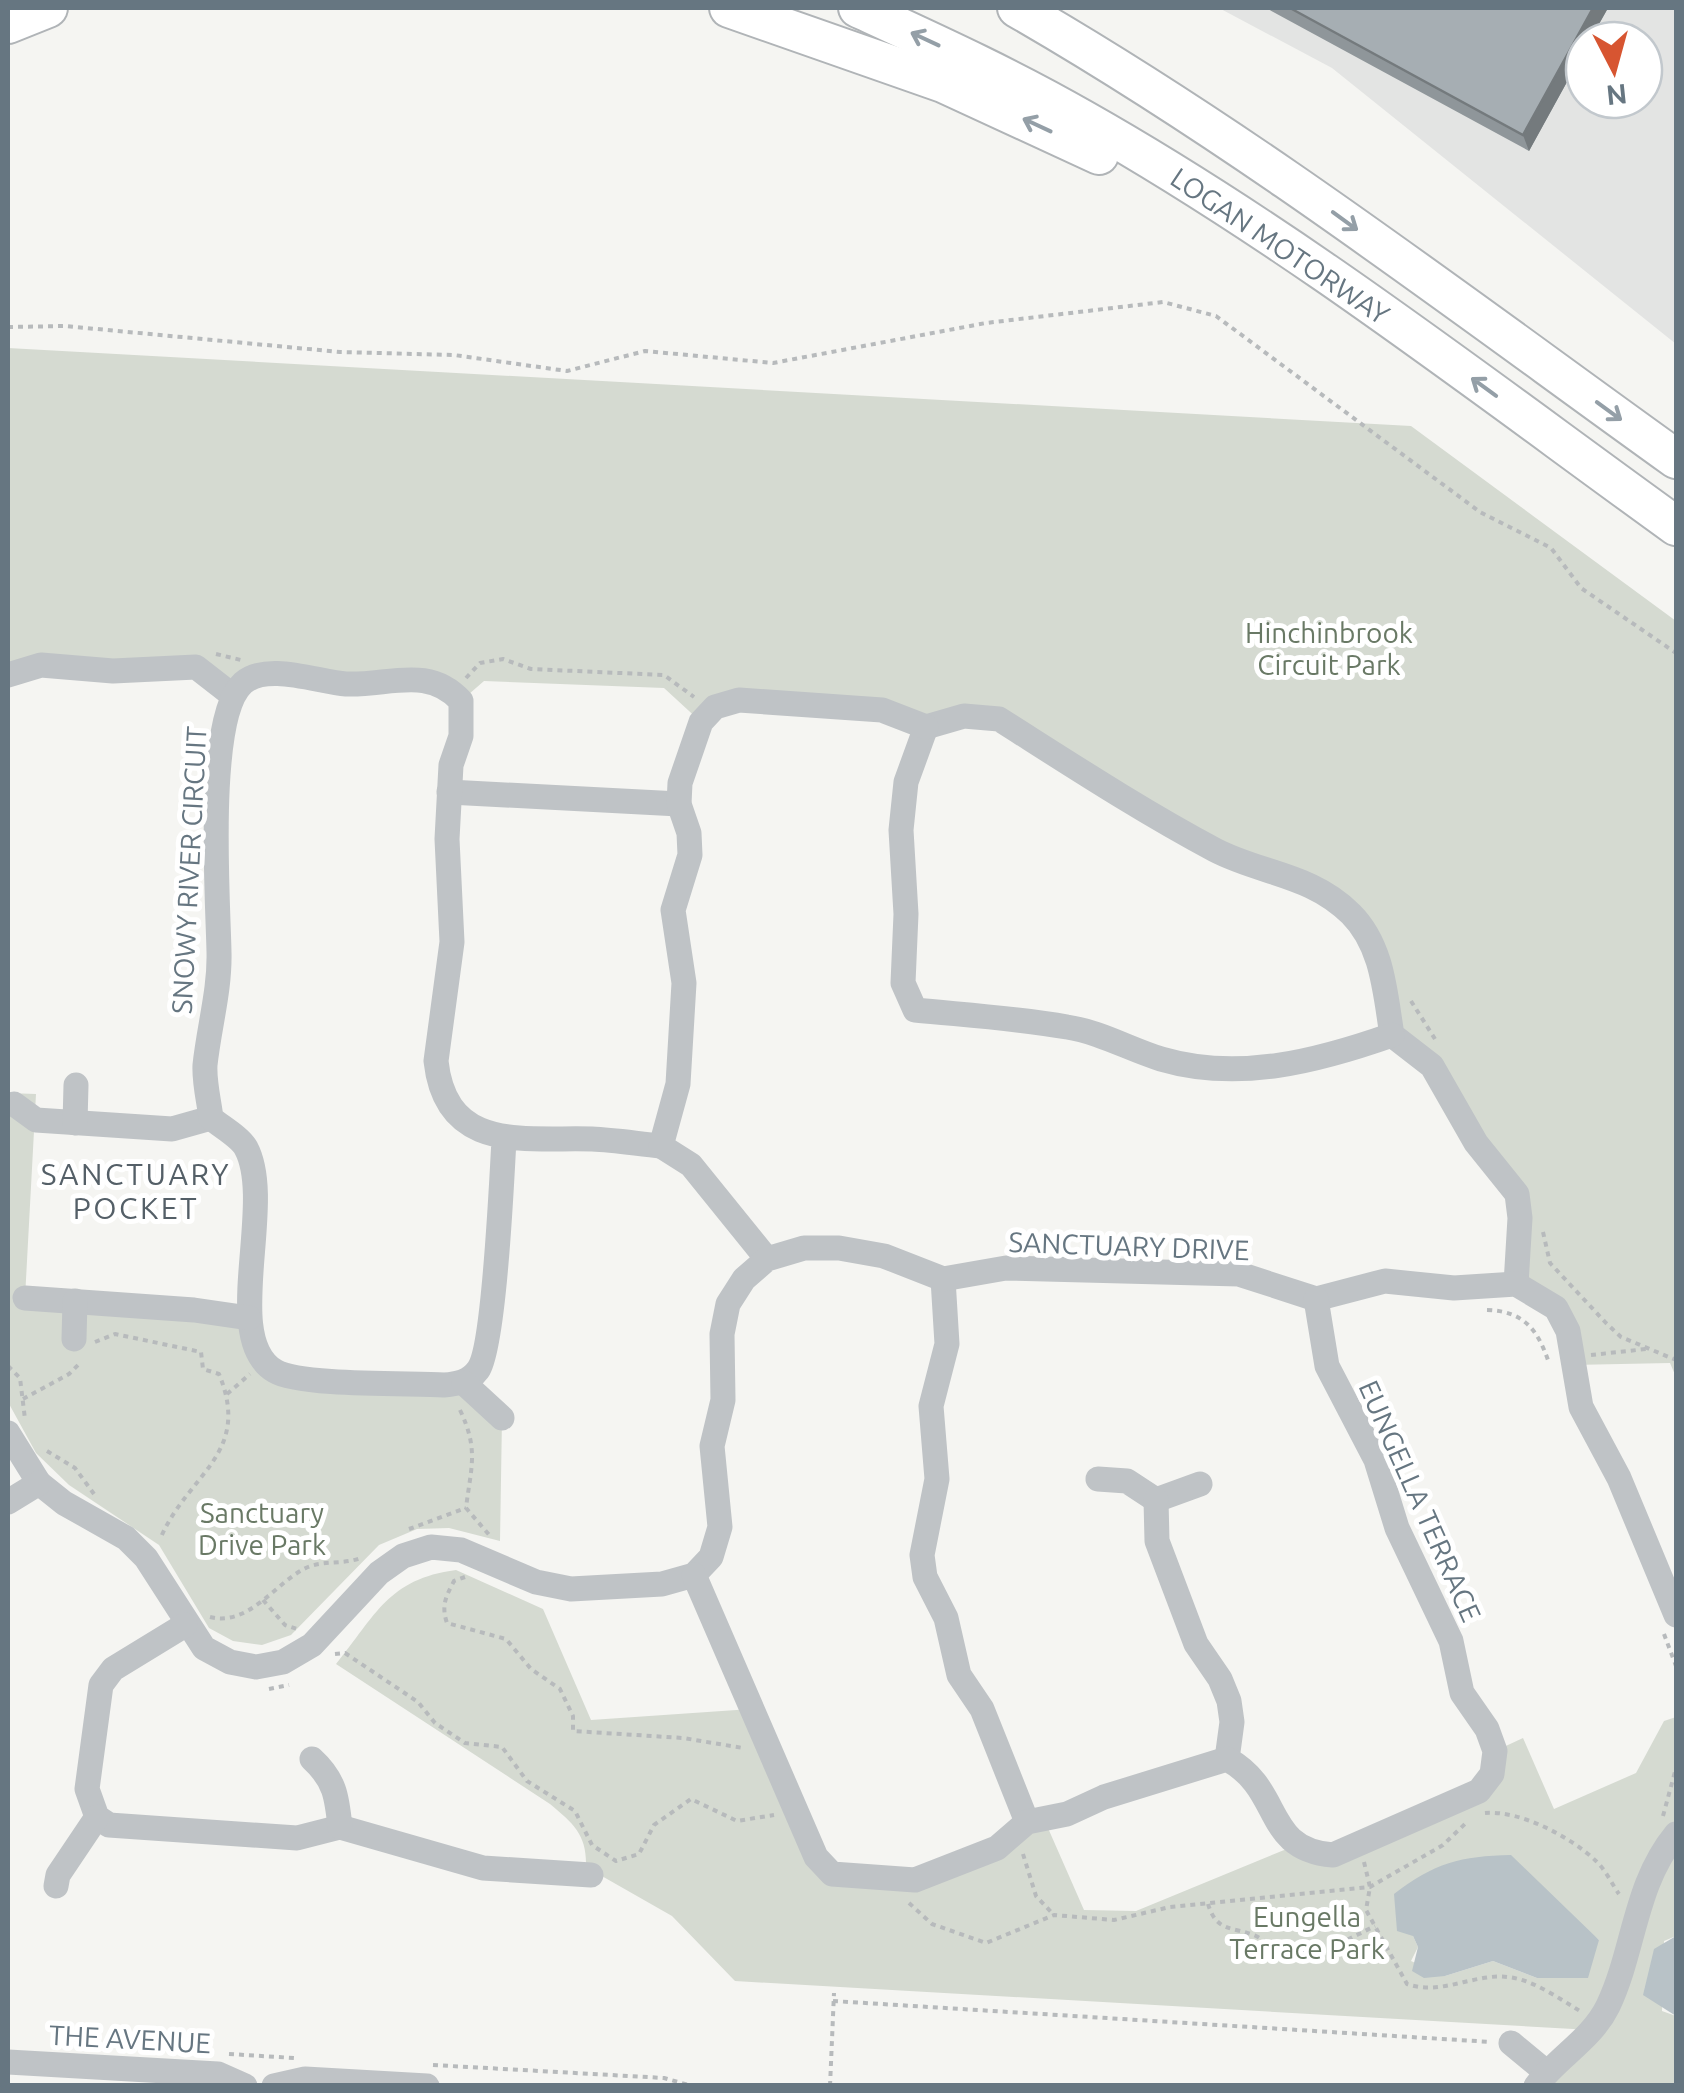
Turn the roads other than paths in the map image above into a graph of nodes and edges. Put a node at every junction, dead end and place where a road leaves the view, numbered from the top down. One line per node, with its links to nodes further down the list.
1 (48, 8): 6 (highway)
2 (729, 8): 8 (highway, one-way to 2)
3 (858, 8): 8 (highway, LOGAN MOTORWAY, one-way to 3)
4 (1017, 8): 7 (highway, LOGAN MOTORWAY)
5 (1062, 8): 7 (highway)
6 (8, 24)
7 (1267, 164): 9 (highway, LOGAN MOTORWAY, one-way to 9)
8 (1195, 187): 10 (highway, LOGAN MOTORWAY, one-way to 8)
9 (1676, 459)
10 (1676, 526)
11 (8, 674): 12 (street)
12 (232, 695): 14 (street, SNOWY RIVER CIRCUIT); 19 (street, SNOWY RIVER CIRCUIT)
13 (926, 727): 15 (street); 16 (street); 16 (street)
14 (449, 792): 15 (street); 21 (street, SNOWY RIVER CIRCUIT)
15 (679, 804): 22 (street)
16 (1392, 1035): 25 (street)
17 (76, 1085): 20 (street)
18 (14, 1104): 20 (street)
19 (211, 1118): 20 (street); 29 (street)
20 (74, 1123)
21 (504, 1139): 22 (street, SNOWY RIVER CIRCUIT); 31 (street)
22 (662, 1146): 23 (street)
23 (767, 1259): 24 (street); 39 (street)
24 (943, 1279): 27 (street, SANCTUARY DRIVE); 46 (street)
25 (1516, 1284): 27 (street); 41 (street)
26 (25, 1298): 28 (street)
27 (1316, 1298): 43 (street, EUNGELLA TERRACE)
28 (75, 1301): 29 (street); 30 (street)
29 (249, 1318): 31 (street)
30 (83, 1349)
31 (454, 1384): 32 (street)
32 (502, 1418)
33 (16, 1428): 35 (street)
34 (1098, 1479): 37 (street)
35 (39, 1483): 38 (street); 40 (street)
36 (1200, 1484): 37 (street)
37 (1156, 1500): 43 (street)
38 (8, 1502)
39 (694, 1576): 40 (street); 46 (street)
40 (195, 1620): 44 (street)
41 (1670, 1623)
42 (312, 1759): 45 (street)
43 (1228, 1759): 46 (street)
44 (96, 1816): 45 (street); 49 (street)
45 (340, 1827): 48 (street)
46 (1019, 1829)
47 (1676, 1834): 52 (street)
48 (591, 1875)
49 (56, 1886)
50 (1511, 2043): 52 (street)
51 (8, 2062): 53 (street, THE AVENUE)
52 (1541, 2079)
53 (246, 2086)
54 (274, 2086): 55 (street)
55 (427, 2086)

